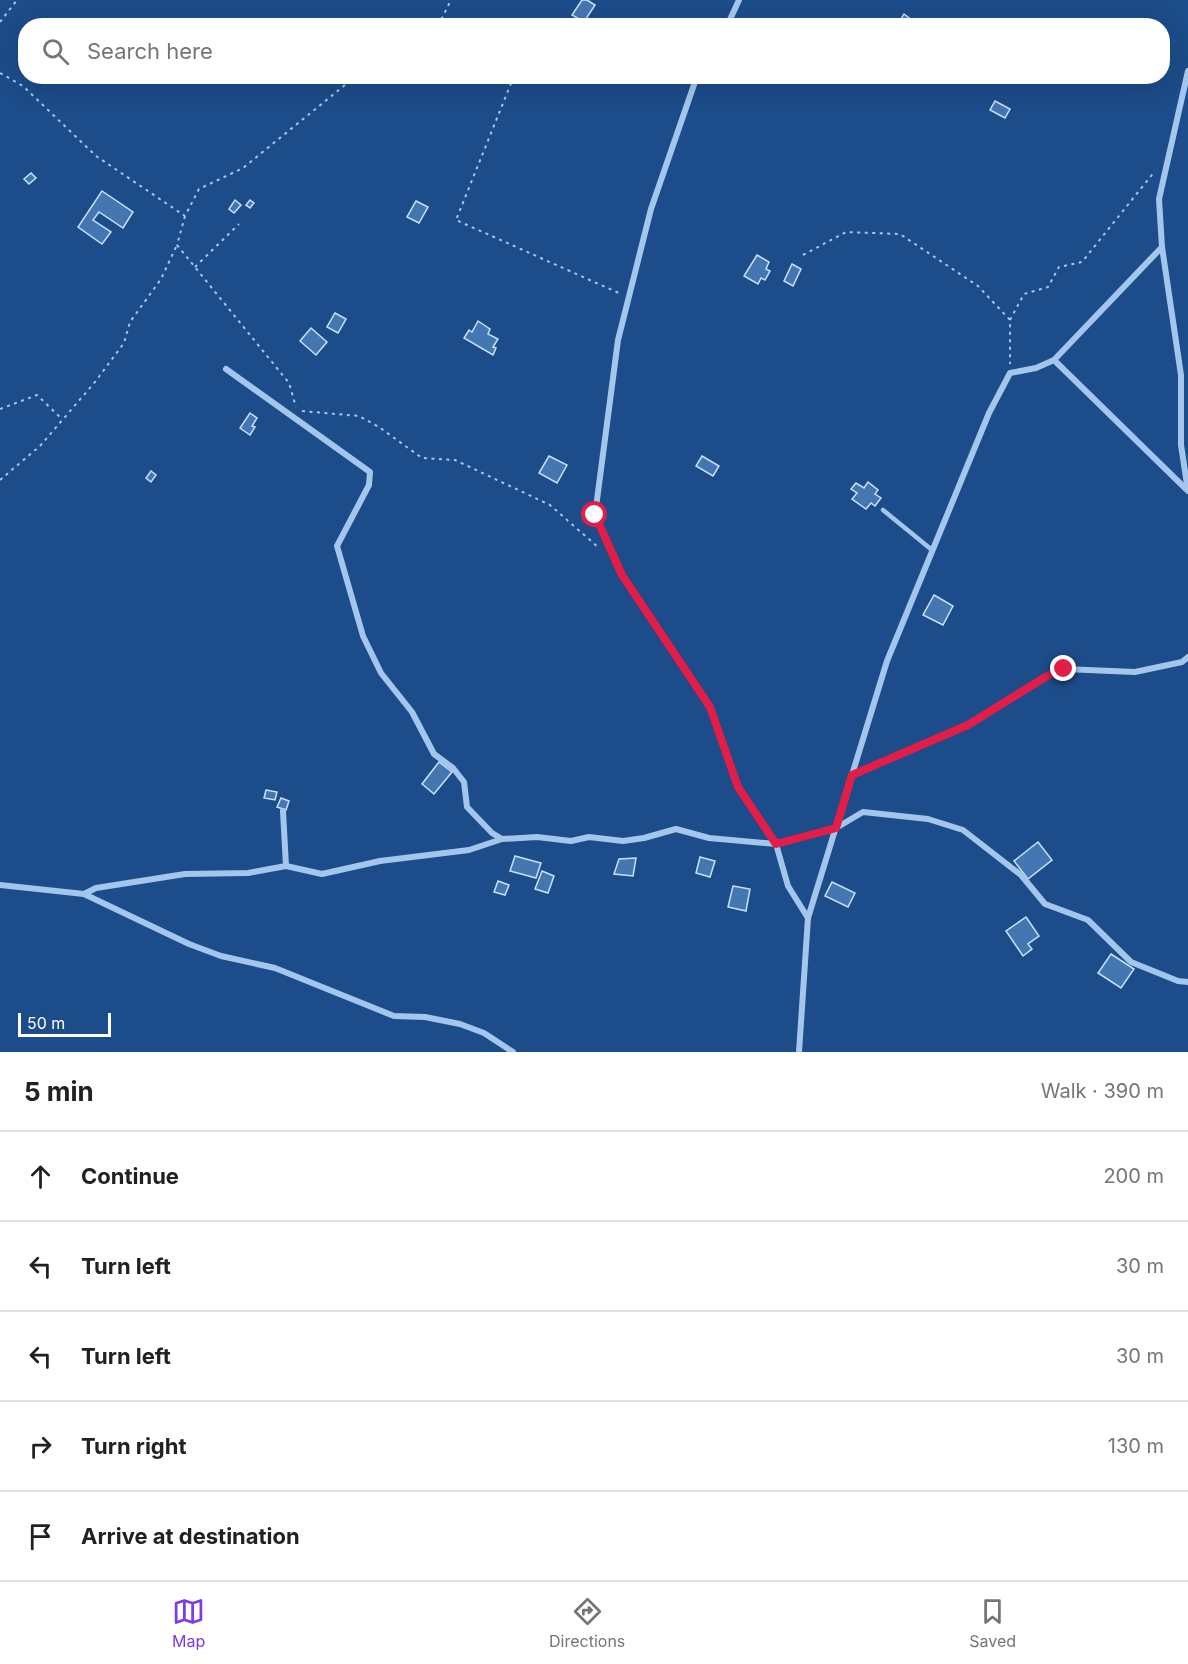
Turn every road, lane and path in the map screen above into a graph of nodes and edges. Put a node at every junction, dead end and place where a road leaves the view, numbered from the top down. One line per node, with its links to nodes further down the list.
1 (17, 0): 6 (path)
2 (451, 0): 4 (path)
3 (739, 0): 5 (street)
4 (442, 18)
5 (731, 18)
6 (0, 22)
7 (1188, 71): 14 (street)
8 (0, 73): 9 (path)
9 (18, 83)
10 (19, 84): 15 (path)
11 (346, 84): 15 (path)
12 (511, 84): 21 (path)
13 (694, 84): 21 (street)
14 (1168, 154): 18 (street); 22 (path)
15 (185, 216): 17 (path)
16 (239, 224): 20 (path)
17 (177, 245): 20 (path); 27 (path)
18 (1162, 247): 23 (street); 29 (street)
19 (803, 255): 22 (path)
20 (195, 267): 32 (path)
21 (629, 297): 38 (street)
22 (1010, 321): 25 (path)
23 (1054, 360): 25 (street); 29 (street)
24 (226, 369): 37 (street)
25 (1010, 373): 31 (street)
26 (0, 409): 27 (path)
27 (62, 419): 28 (path)
28 (0, 480)
29 (1187, 490)
30 (883, 510): 31 (lane)
31 (932, 550): 34 (street)
32 (604, 554)
33 (1188, 657): 34 (street)
34 (852, 775): 36 (street)
35 (283, 810): 39 (street)
36 (836, 828): 38 (street); 42 (street); 43 (street)
37 (502, 839): 38 (street); 39 (street)
38 (776, 844): 42 (street)
39 (285, 866): 41 (street)
40 (0, 885): 41 (street)
41 (84, 894): 44 (street)
42 (808, 918): 45 (street)
43 (1188, 982)
44 (513, 1052)
45 (799, 1052)

